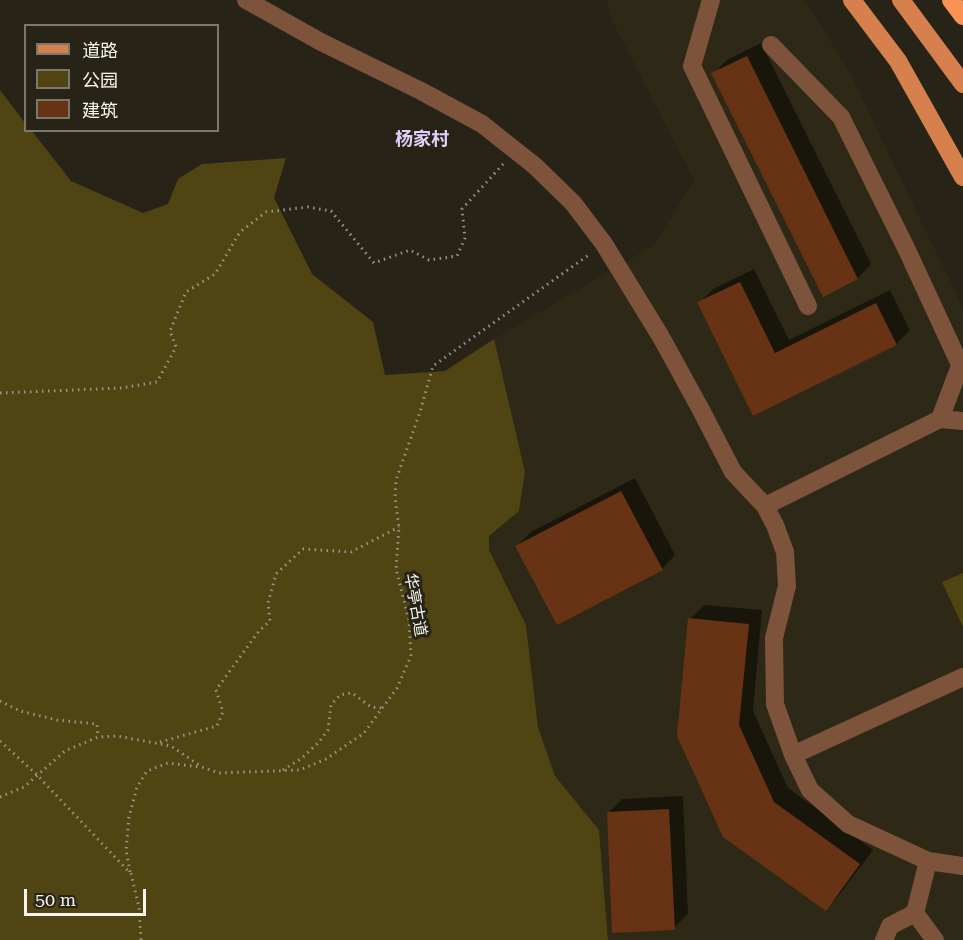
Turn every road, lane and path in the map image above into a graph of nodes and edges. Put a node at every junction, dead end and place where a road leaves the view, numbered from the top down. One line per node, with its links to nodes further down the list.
1 (246, 0): 9 (street)
2 (711, 0): 12 (street)
3 (852, 0): 10 (main road)
4 (901, 0): 8 (main road)
5 (951, 0): 6 (highway)
6 (963, 16)
7 (771, 45): 13 (street)
8 (963, 84)
9 (511, 147): 11 (street); 14 (path)
10 (963, 177)
11 (608, 250): 17 (street); 18 (path, 华亭古道)
12 (808, 306)
13 (962, 367): 15 (street)
14 (0, 393)
15 (940, 419): 16 (street); 17 (street)
16 (963, 421)
17 (765, 506): 25 (street)
18 (399, 527): 21 (path, 华亭古道); 24 (path)
19 (963, 677): 25 (street)
20 (0, 701): 22 (path)
21 (381, 708): 27 (path, 华亭古道); 27 (path)
22 (98, 737): 24 (path); 28 (path)
23 (0, 741): 28 (path)
24 (158, 743): 26 (path)
25 (793, 755): 30 (street)
26 (202, 767): 27 (path); 32 (path)
27 (282, 771)
28 (36, 774): 29 (path); 32 (path)
29 (0, 797)
30 (928, 861): 31 (street); 33 (street)
31 (963, 866)
32 (131, 874): 34 (path)
33 (915, 913): 35 (street); 36 (street)
34 (141, 940)
35 (884, 940)
36 (936, 940)

